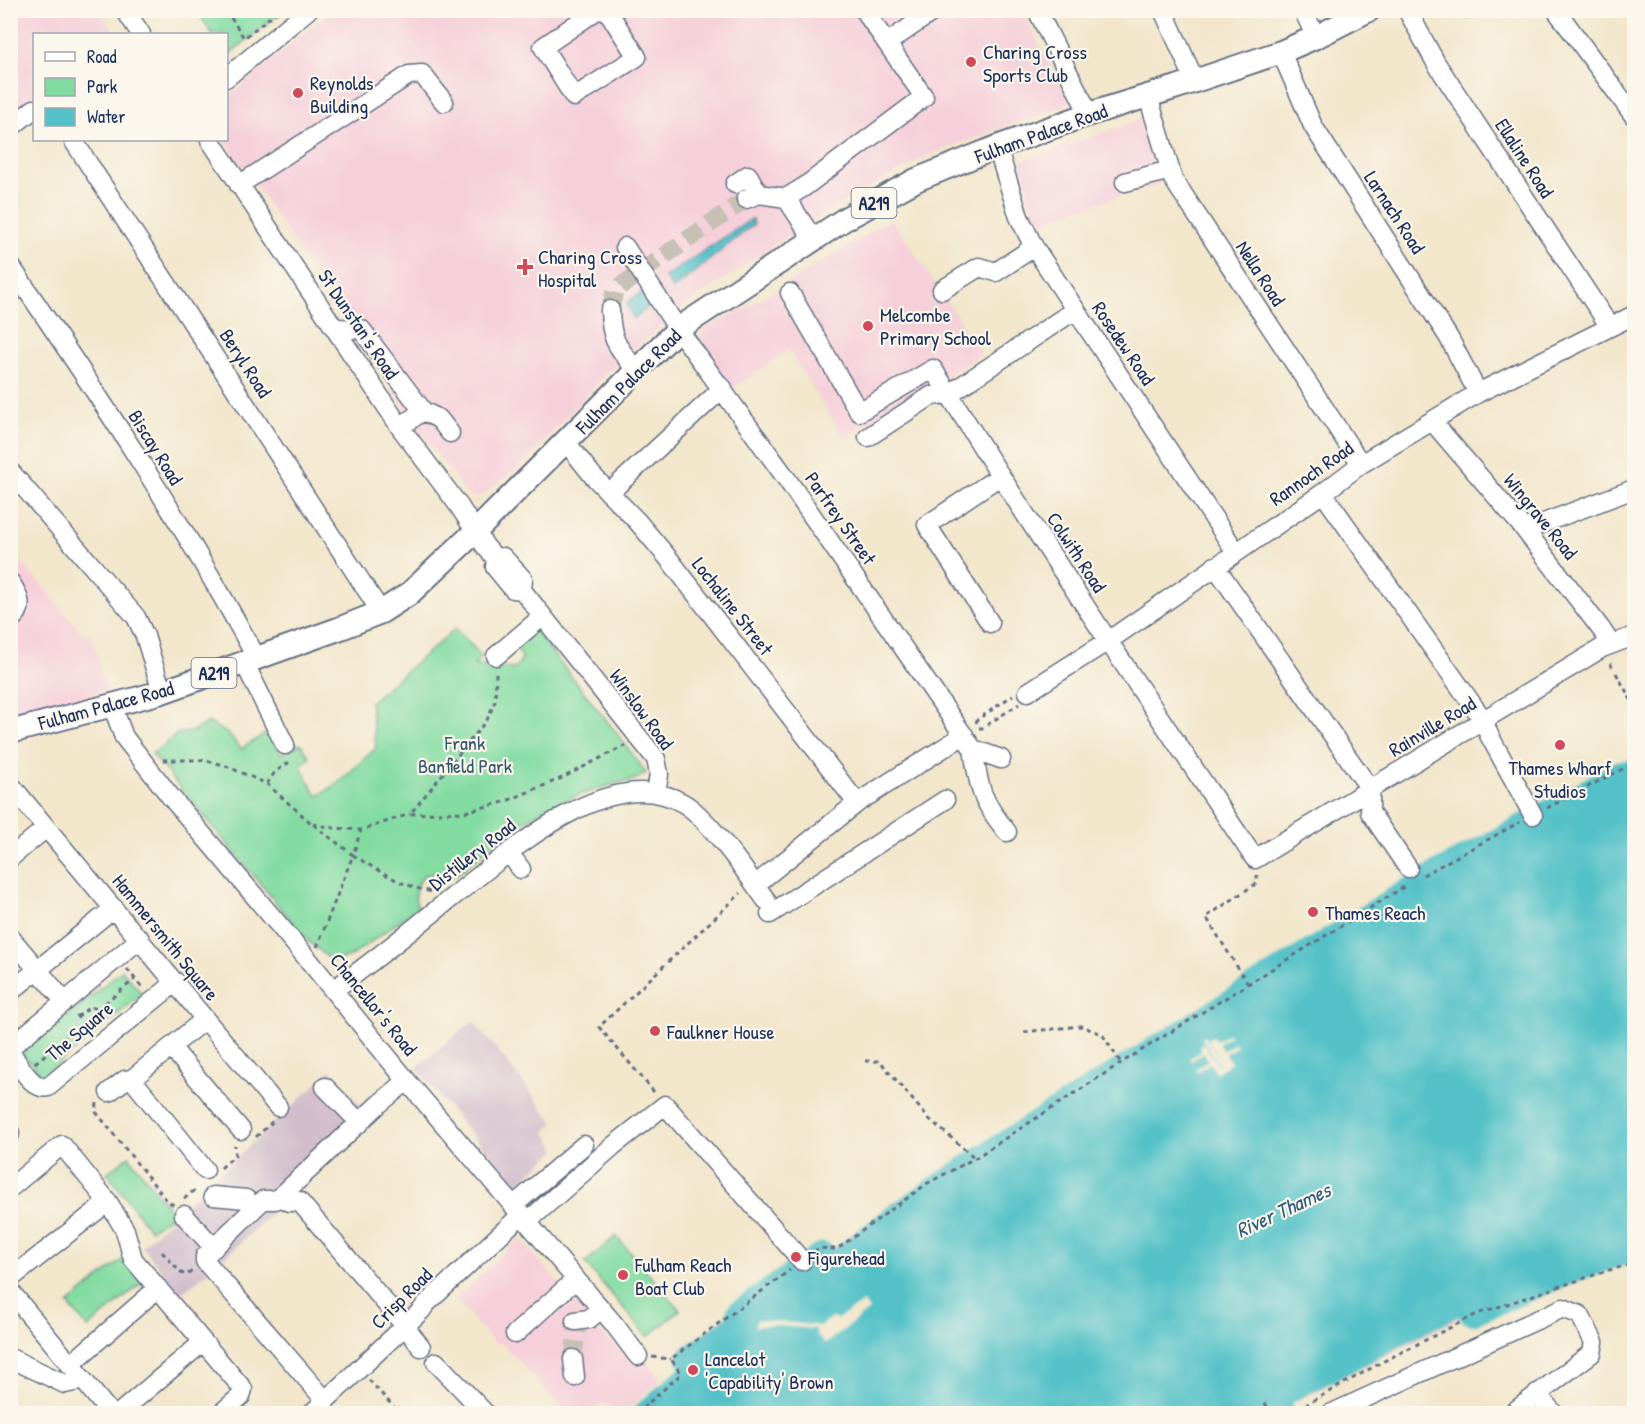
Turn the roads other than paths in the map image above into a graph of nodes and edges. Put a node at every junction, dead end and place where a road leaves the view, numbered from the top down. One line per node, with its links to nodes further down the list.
1 (125, 10): 13 (street)
2 (308, 10): 17 (street)
3 (597, 10): 4 (street)
4 (607, 10)
5 (864, 10): 15 (street)
6 (935, 10): 15 (street)
7 (1036, 10): 22 (street)
8 (1163, 10): 18 (street)
9 (1303, 10): 14 (street)
10 (1369, 10): 14 (main road, Fulham Palace Road / A219)
11 (1407, 10): 42 (street, Ellaline Road)
12 (1556, 10): 23 (street)
13 (140, 33)
14 (1316, 37): 16 (main road, Fulham Palace Road / A219)
15 (887, 43): 32 (street)
16 (1281, 52): 18 (main road, Fulham Palace Road / A219); 47 (street, Larnach Road)
17 (228, 76)
18 (1195, 81): 19 (main road, Fulham Palace Road / A219)
19 (1148, 96): 22 (main road, Fulham Palace Road / A219); 28 (street, Nella Road)
20 (444, 102): 31 (street)
21 (33, 110): 24 (street)
22 (1089, 114): 27 (main road, Fulham Palace Road / A219)
23 (1635, 116)
24 (10, 128)
25 (74, 141): 66 (street, Beryl Road)
26 (211, 141): 31 (street, St Dunstan's Road)
27 (997, 147): 33 (main road, Fulham Palace Road / A219); 35 (street, Rosedew Road)
28 (1170, 170): 29 (street); 55 (street, Nella Road)
29 (1125, 182)
30 (735, 184): 32 (street)
31 (239, 185): 43 (street, St Dunstan's Road)
32 (786, 198): 33 (street)
33 (814, 240): 44 (main road, Fulham Palace Road / A219)
34 (625, 247): 44 (street, Parfrey Street)
35 (1034, 247): 37 (street); 40 (street, Rosedew Road)
36 (10, 265): 74 (street, Biscay Road)
37 (942, 290)
38 (790, 293): 48 (street, Colwith Road)
39 (610, 310): 45 (street)
40 (1075, 310): 48 (street); 63 (street, Rosedew Road)
41 (1635, 315): 42 (street, Rannoch Road)
42 (1610, 327): 47 (street, Rannoch Road)
43 (335, 328): 49 (street); 51 (street, St Dunstan's Road)
44 (678, 329): 45 (main road, Fulham Palace Road / A219); 46 (street, Parfrey Street)
45 (636, 370): 54 (main road, Fulham Palace Road / A219)
46 (723, 388): 59 (street); 80 (street, Parfrey Street)
47 (1478, 393): 50 (street, Rannoch Road)
48 (949, 394): 53 (street); 57 (street, Colwith Road)
49 (423, 411): 51 (street); 52 (street)
50 (1432, 421): 55 (street, Rannoch Road); 61 (street, Wingrave Road)
51 (400, 427): 62 (street, St Dunstan's Road)
52 (450, 433)
53 (868, 437)
54 (566, 442): 59 (street, Lochaline Street); 62 (main road, Fulham Palace Road / A219)
55 (1361, 464): 60 (street, Rannoch Road)
56 (10, 471): 75 (street)
57 (1000, 476): 69 (street); 71 (street, Colwith Road)
58 (1635, 489): 61 (street)
59 (609, 493): 87 (street, Lochaline Street)
60 (1323, 493): 63 (street, Rannoch Road); 78 (street)
61 (1525, 530): 72 (street, Wingrave Road)
62 (476, 531): 66 (main road, Fulham Palace Road / A219); 67 (street, Winslow Road)
63 (1236, 552): 64 (street, Rannoch Road)
64 (1215, 566): 71 (street, Rannoch Road); 83 (street)
65 (10, 582): 68 (street)
66 (381, 612): 74 (main road, Fulham Palace Road / A219)
67 (543, 616): 73 (street); 84 (street, Winslow Road)
68 (10, 620)
69 (990, 623)
70 (1635, 636): 72 (street, Rainville Road)
71 (1108, 641): 76 (street, Rannoch Road); 93 (street, Colwith Road)
72 (1611, 644): 78 (street, Rainville Road)
73 (496, 656)
74 (250, 659): 75 (main road, Fulham Palace Road / A219); 81 (street, Biscay Road)
75 (162, 692): 77 (main road, Fulham Palace Road / A219)
76 (1028, 692)
77 (112, 705): 79 (main road, Fulham Palace Road / A219); 102 (street, Chancellor's Road)
78 (1484, 721): 83 (street, Rainville Road); 88 (street)
79 (12, 726)
80 (969, 742): 82 (street); 87 (street); 90 (street)
81 (285, 745)
82 (1001, 759)
83 (1370, 789): 93 (street, Rainville Road); 94 (street)
84 (656, 793): 91 (street, Distillery Road); 96 (street)
85 (14, 795): 89 (street, Hammersmith Square)
86 (945, 800): 96 (street)
87 (856, 803): 96 (street)
88 (1533, 815)
89 (46, 828): 92 (street); 97 (street, Hammersmith Square)
90 (1007, 832)
91 (509, 852): 95 (street); 102 (street, Distillery Road)
92 (10, 858)
93 (1257, 865)
94 (1408, 868)
95 (521, 869)
96 (761, 895)
97 (114, 908): 99 (street, Hammersmith Square); 100 (street)
98 (10, 937): 100 (street)
99 (140, 939): 101 (street, Hammersmith Square); 104 (street, The Square)
100 (38, 969): 103 (street); 104 (street)
101 (176, 982): 105 (street, Hammersmith Square); 107 (street, The Square)
102 (333, 990): 109 (street, Chancellor's Road)
103 (10, 993)
104 (65, 1002): 107 (street, The Square)
105 (204, 1019): 106 (street); 112 (street, Hammersmith Square)
106 (171, 1047): 108 (street); 114 (street)
107 (18, 1077)
108 (132, 1079): 111 (street); 116 (street)
109 (407, 1081): 113 (street); 122 (street, Chancellor's Road)
110 (325, 1087): 113 (street)
111 (109, 1092)
112 (278, 1107)
113 (360, 1123): 119 (street)
114 (241, 1130)
115 (584, 1144): 122 (street)
116 (205, 1170)
117 (10, 1188): 120 (street)
118 (213, 1196): 121 (street)
119 (281, 1196): 121 (street); 132 (street)
120 (108, 1202): 126 (street); 128 (street)
121 (255, 1208): 124 (street)
122 (521, 1213): 125 (street); 127 (street, Chancellor's Road); 132 (street, Crisp Road)
123 (184, 1215): 124 (street)
124 (210, 1259): 143 (street)
125 (802, 1261)
126 (10, 1279)
127 (576, 1279): 130 (street, Chancellor's Road); 133 (street)
128 (158, 1288): 134 (street); 139 (street)
129 (10, 1291): 139 (street)
130 (601, 1309): 131 (street); 136 (street, Chancellor's Road)
131 (575, 1321)
132 (405, 1326): 135 (street); 143 (street, Crisp Road)
133 (515, 1334)
134 (203, 1342): 146 (street); 147 (street)
135 (421, 1347)
136 (638, 1356)
137 (10, 1358): 140 (street)
138 (436, 1362): 148 (street)
139 (70, 1365): 140 (street)
140 (83, 1380): 142 (street)
141 (1537, 1394): 149 (street); 150 (street); 151 (street)
142 (98, 1398): 144 (street); 145 (street)
143 (318, 1409)
144 (87, 1413)
145 (111, 1413)
146 (118, 1413)
147 (220, 1413)
148 (486, 1413)
149 (1330, 1413)
150 (1511, 1413)
151 (1554, 1413)

